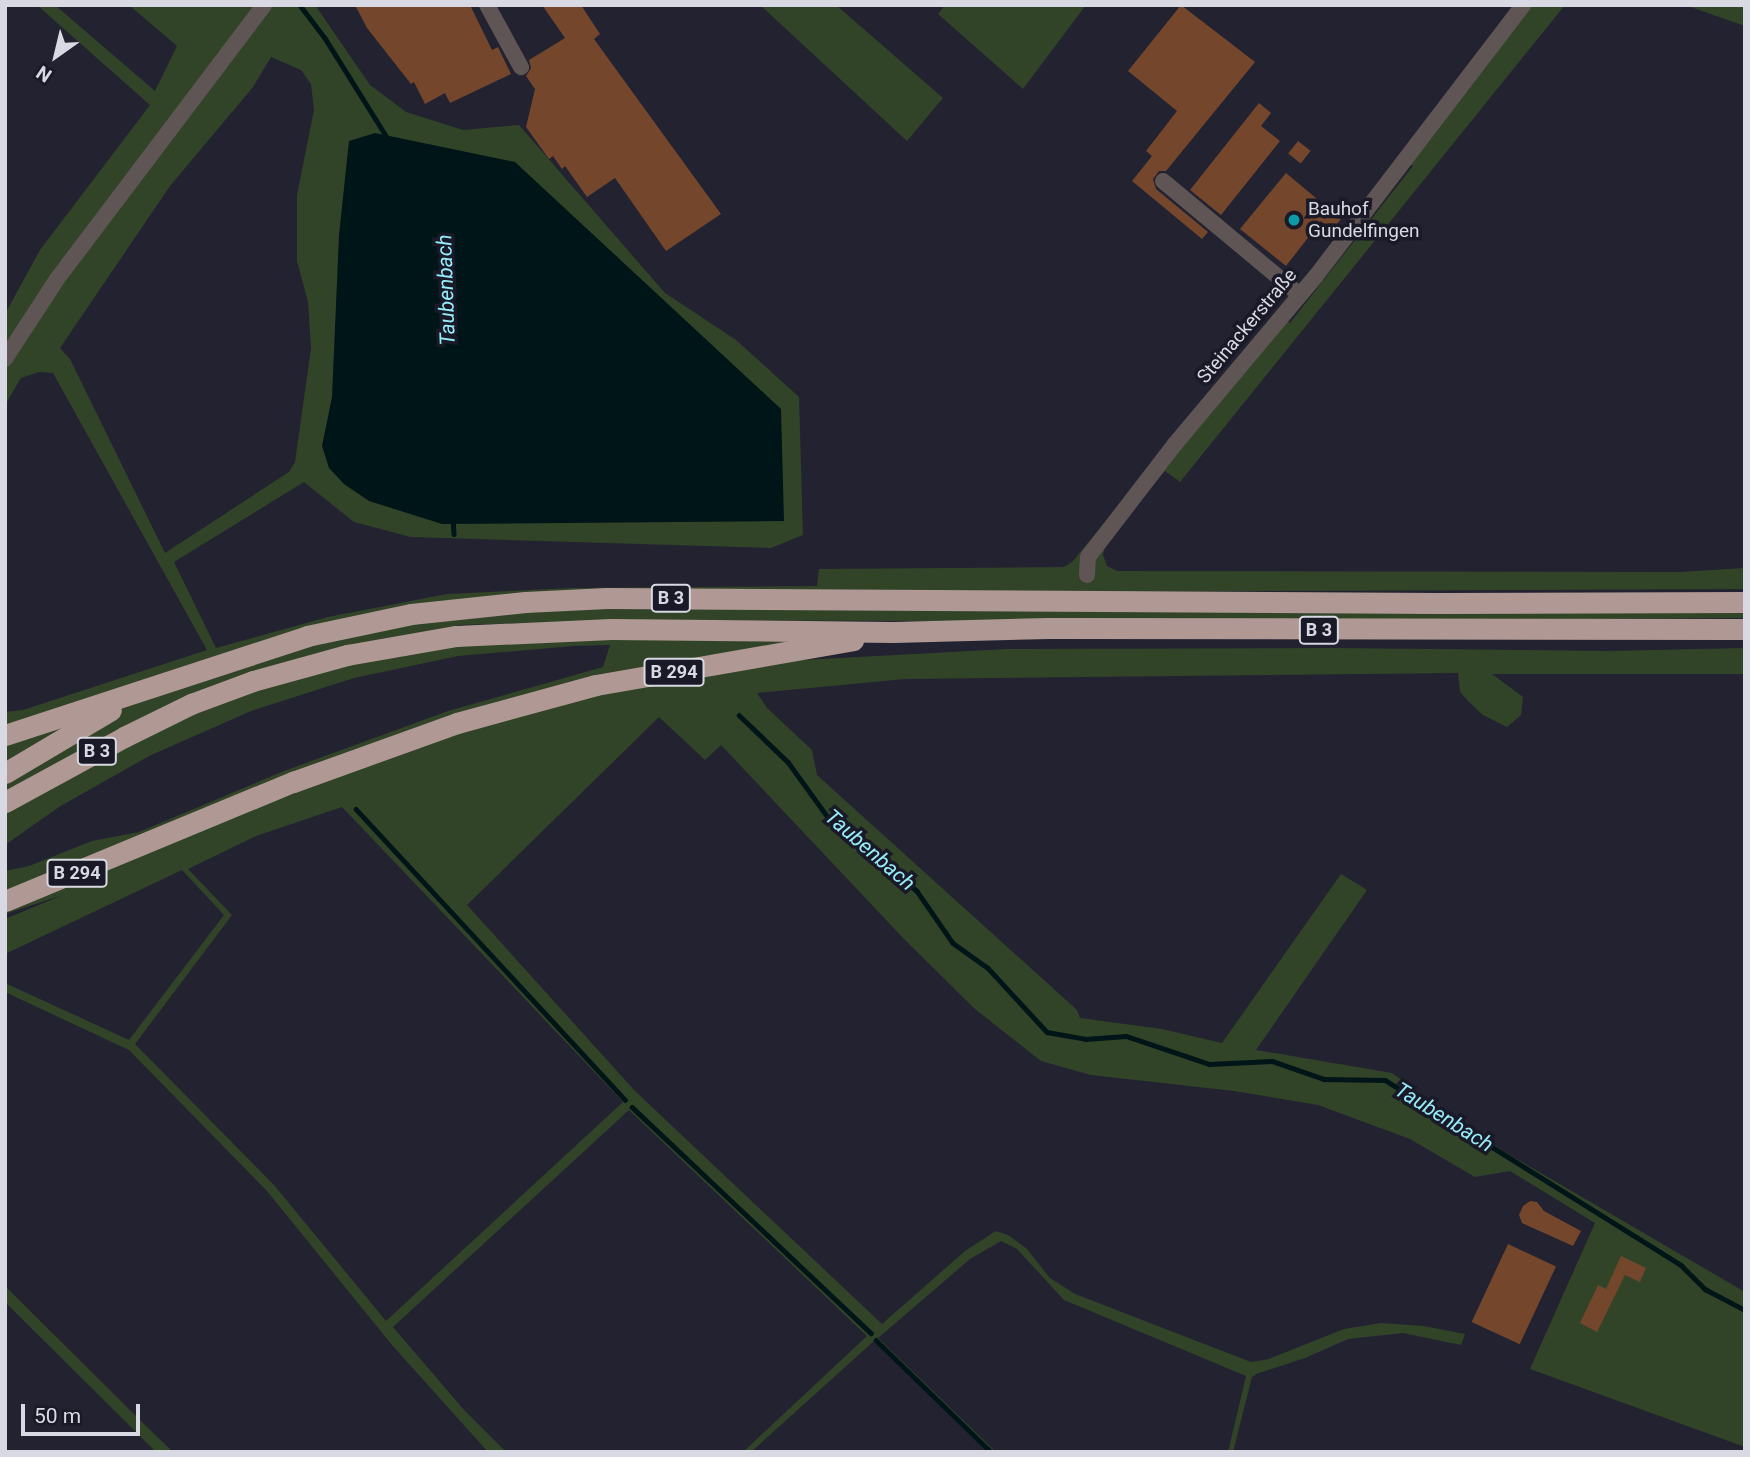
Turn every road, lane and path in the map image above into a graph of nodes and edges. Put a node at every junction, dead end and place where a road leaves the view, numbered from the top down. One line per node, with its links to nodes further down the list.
1 (264, 5): 7 (street)
2 (486, 5): 4 (street)
3 (1522, 5): 6 (street, Steinackerstraße)
4 (521, 67)
5 (1163, 181): 6 (street)
6 (1300, 295): 8 (street, Steinackerstraße)
7 (5, 359)
8 (1087, 575)
9 (1745, 602): 12 (highway, B 3)
10 (1745, 629): 11 (highway, B 3)
11 (893, 632): 15 (highway, B 3); 16 (highway, B 294)
12 (146, 689): 13 (highway); 14 (highway, B 3)
13 (5, 735)
14 (5, 773)
15 (5, 802)
16 (5, 901)

